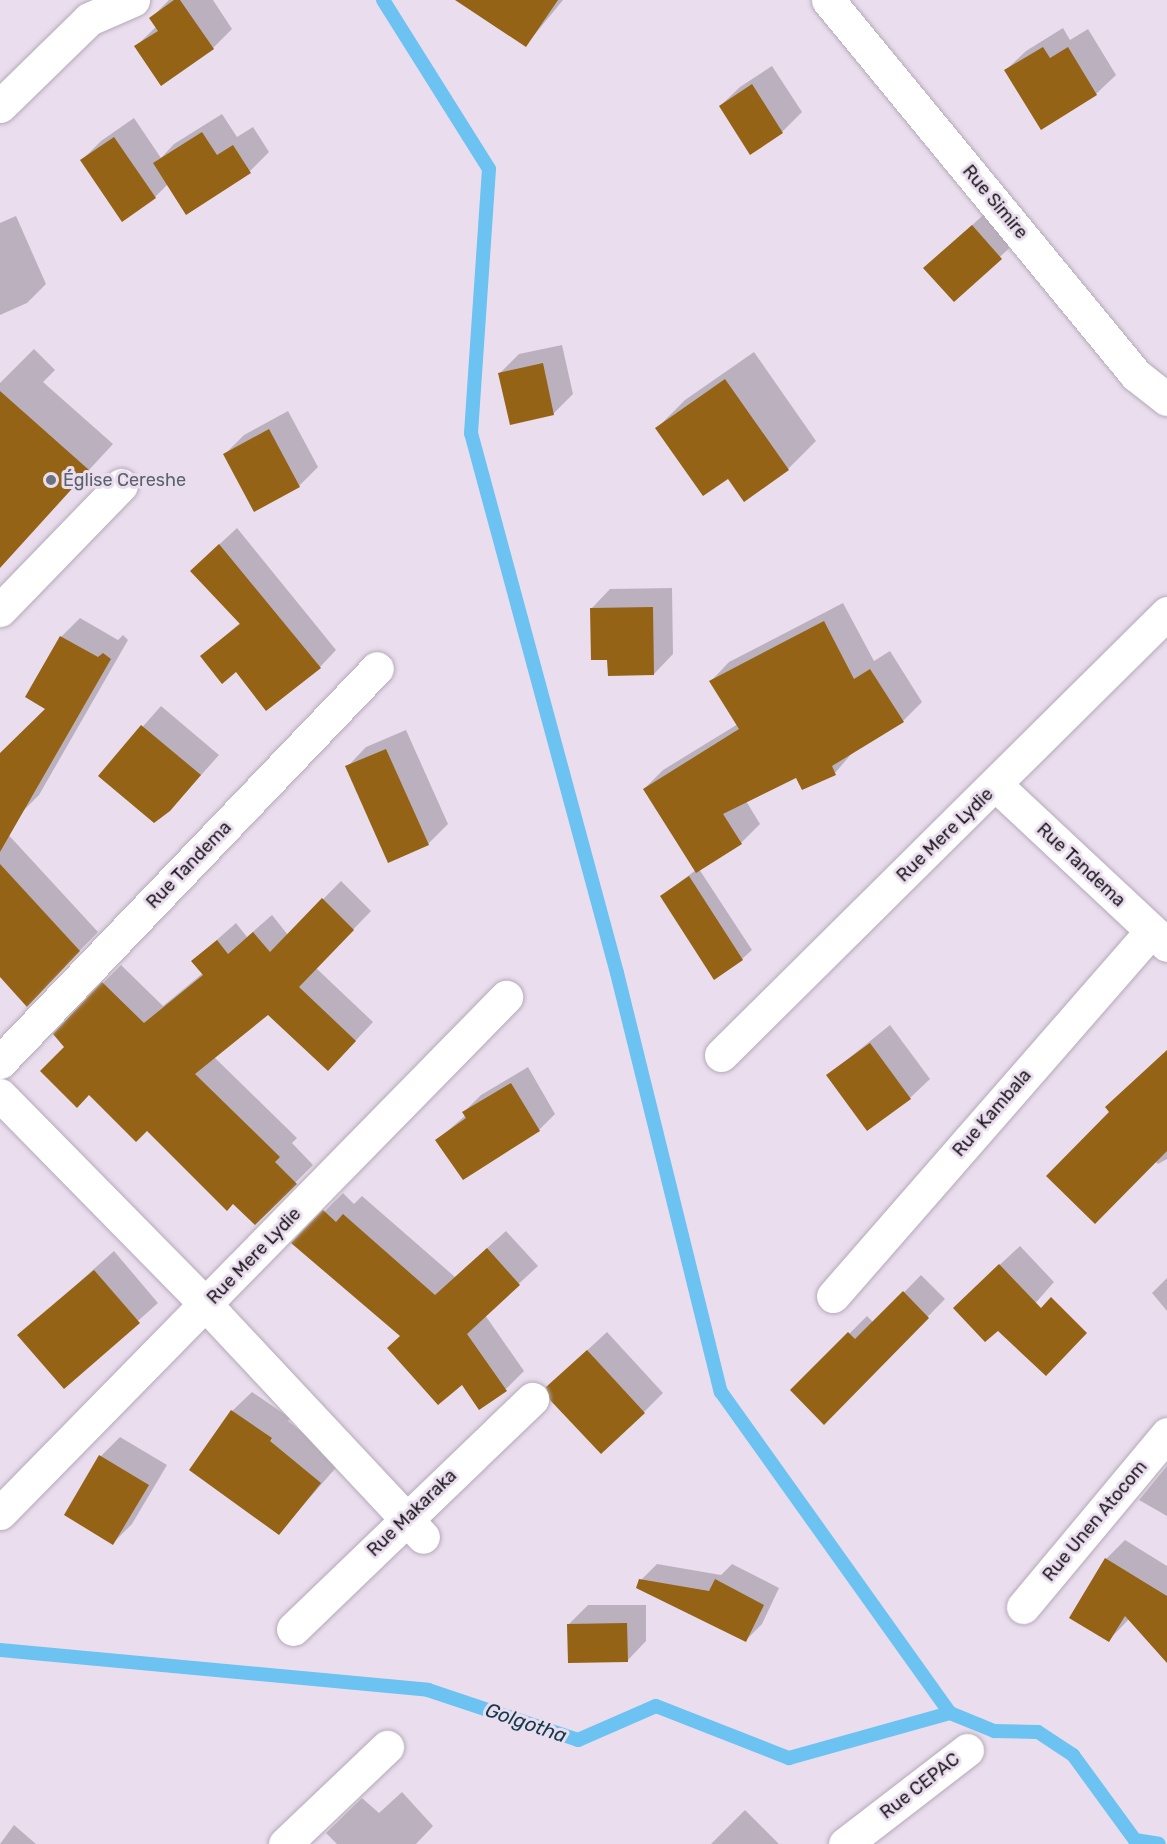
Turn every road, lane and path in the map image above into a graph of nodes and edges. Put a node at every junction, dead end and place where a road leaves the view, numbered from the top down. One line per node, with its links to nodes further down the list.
1 (133, 0): 3 (street)
2 (828, 0): 4 (street, Rue Simire)
3 (0, 106)
4 (1167, 399)
5 (121, 485): 6 (street)
6 (0, 610)
7 (1167, 613): 9 (street, Rue Mere Lydie)
8 (377, 668): 13 (street, Rue Tandema)
9 (996, 785): 10 (street, Rue Tandema); 12 (street, Rue Mere Lydie)
10 (1159, 938): 15 (street, Rue Kambala)
11 (506, 997): 16 (street, Rue Mere Lydie)
12 (721, 1055)
13 (0, 1062)
14 (0, 1095): 16 (street)
15 (833, 1296)
16 (207, 1306): 19 (street, Rue Mere Lydie); 20 (street)
17 (532, 1399): 20 (street, Rue Makaraka)
18 (1167, 1434): 21 (street, Rue Unen Atocom)
19 (0, 1513)
20 (415, 1527): 22 (street, Rue Makaraka)
21 (1023, 1607)
22 (293, 1629)
23 (387, 1747): 25 (street)
24 (967, 1750): 26 (street, Rue CEPAC)
25 (285, 1844)
26 (845, 1844)

